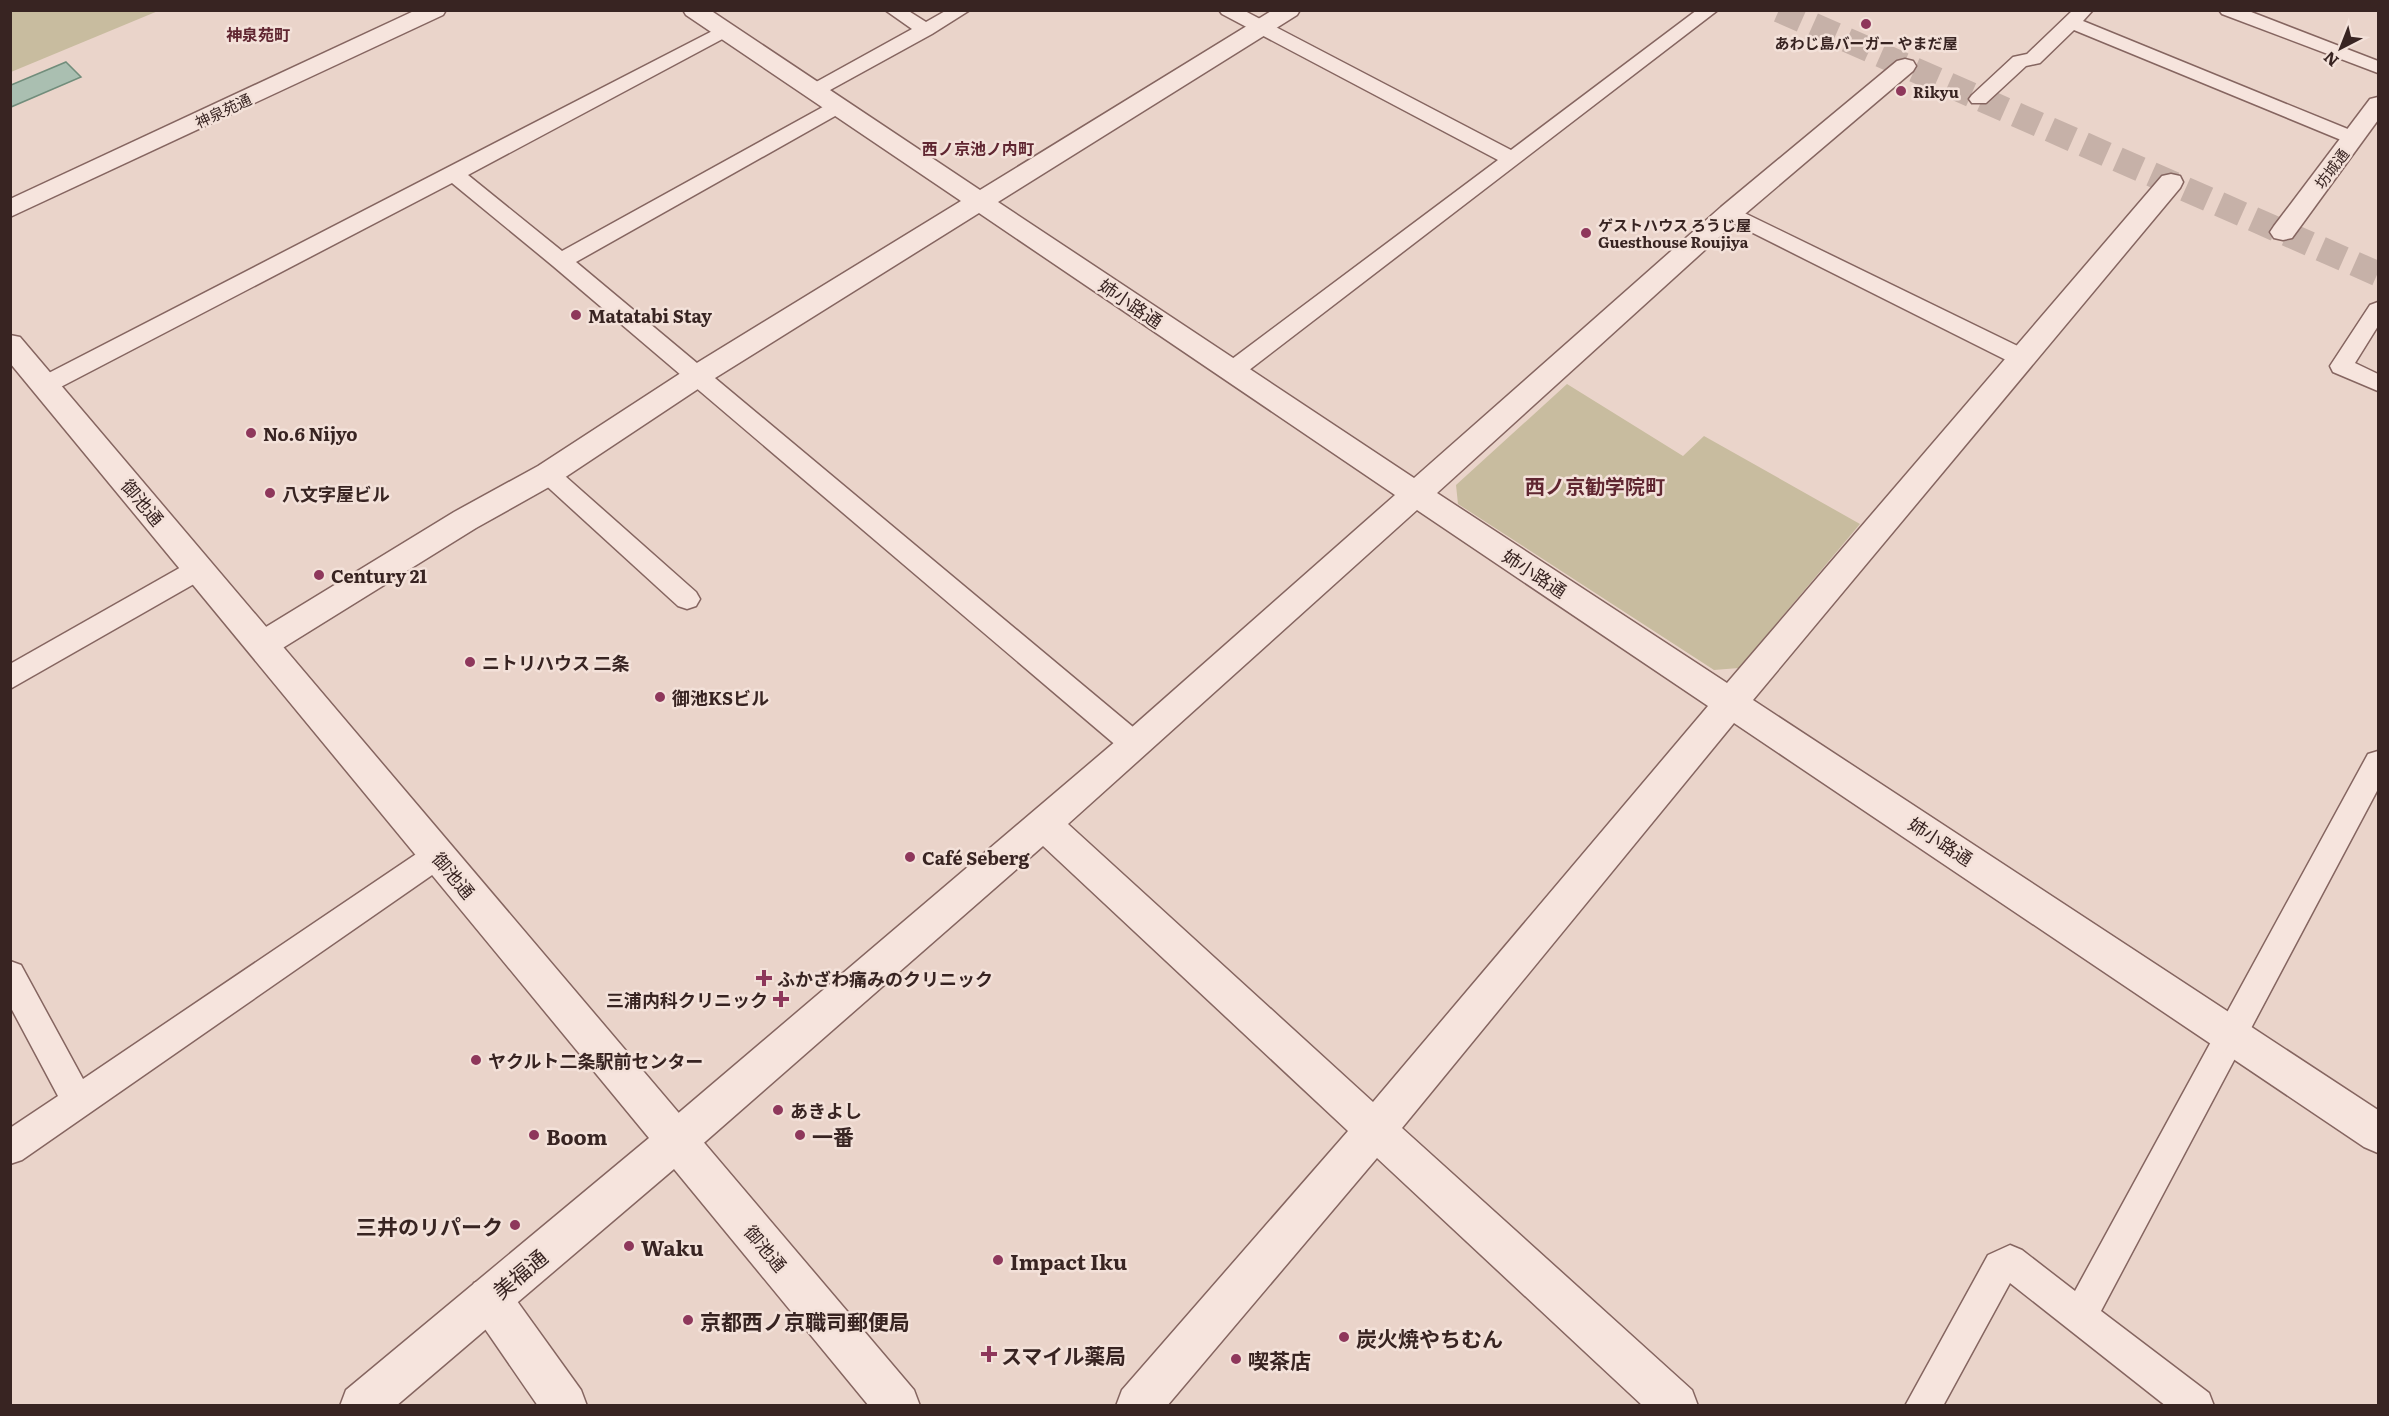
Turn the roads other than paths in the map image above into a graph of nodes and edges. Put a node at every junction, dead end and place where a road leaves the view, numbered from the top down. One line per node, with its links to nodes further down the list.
1 (435, 10): 23 (street, 神泉苑通)
2 (694, 10): 12 (street, 姉小路通)
3 (894, 10): 11 (lane)
4 (961, 10): 11 (lane)
5 (1228, 10): 10 (lane)
6 (1289, 10): 10 (street)
7 (1709, 10): 19 (lane)
8 (2228, 10): 14 (lane)
9 (2078, 17): 16 (lane); 18 (lane)
10 (1261, 28): 19 (lane); 22 (street)
11 (926, 30): 15 (lane)
12 (724, 31): 15 (street, 姉小路通); 20 (lane)
13 (1905, 66): 24 (street, 美福通)
14 (2379, 67)
15 (826, 99): 22 (street, 姉小路通); 26 (lane)
16 (1979, 99)
17 (2379, 104): 18 (street, 坊城通)
18 (2353, 138): 25 (street, 坊城通)
19 (1512, 159): 30 (lane)
20 (454, 174): 26 (lane); 33 (lane)
21 (2171, 182): 29 (street)
22 (979, 201): 30 (street, 姉小路通); 31 (street)
23 (10, 209)
24 (1730, 213): 29 (lane); 35 (street, 美福通)
25 (2283, 231)
26 (561, 261): 31 (lane)
27 (2379, 310): 32 (lane)
28 (10, 344): 33 (street, 御池通)
29 (2022, 358): 40 (street)
30 (1232, 371): 35 (street, 姉小路通)
31 (697, 376): 34 (street); 41 (lane)
32 (2379, 383)
33 (45, 385): 36 (street, 御池通)
34 (548, 474): 37 (lane); 38 (street)
35 (1416, 494): 40 (street, 姉小路通); 41 (street, 美福通)
36 (199, 569): 38 (street, 御池通); 39 (lane)
37 (687, 599)
38 (262, 645): 44 (street, 御池通)
39 (10, 678)
40 (1731, 702): 46 (street, 姉小路通); 48 (street)
41 (1135, 745): 43 (street, 美福通)
42 (2379, 763): 46 (lane)
43 (1043, 824): 48 (street); 50 (street, 美福通)
44 (438, 855): 47 (lane); 50 (street, 御池通)
45 (10, 975): 47 (lane)
46 (2232, 1034): 49 (street, 姉小路通); 53 (lane)
47 (78, 1101): 51 (lane)
48 (1375, 1130): 57 (street); 58 (street)
49 (2379, 1133)
50 (676, 1141): 52 (street, 美福通); 56 (street, 御池通)
51 (10, 1148)
52 (489, 1298): 54 (street, 美福通); 55 (street)
53 (2080, 1316): 59 (lane); 60 (lane)
54 (362, 1406)
55 (565, 1406)
56 (898, 1406)
57 (1138, 1406)
58 (1677, 1406)
59 (1923, 1406)
60 (2196, 1406)

